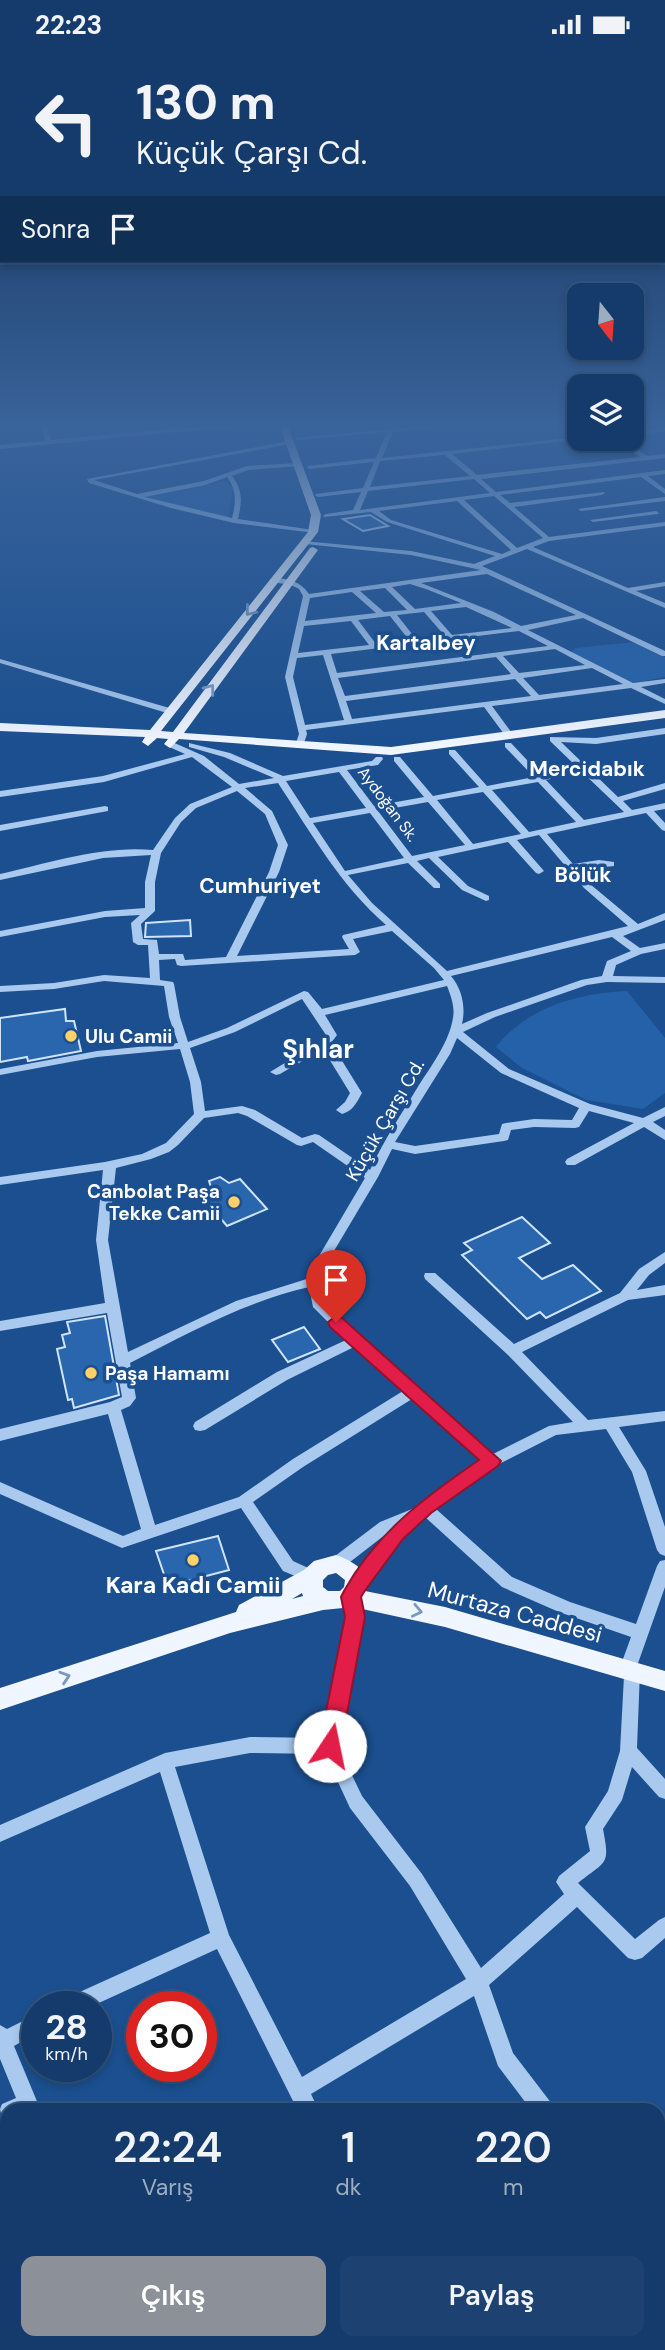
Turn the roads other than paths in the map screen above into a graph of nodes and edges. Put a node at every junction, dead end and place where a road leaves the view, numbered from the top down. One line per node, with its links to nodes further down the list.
1 (302, 531): 7 (street)
2 (324, 531): 10 (main road)
3 (422, 531): 13 (street)
4 (494, 531): 12 (street)
5 (540, 531): 8 (street)
6 (600, 531): 8 (street)
7 (313, 533): 9 (main road)
8 (548, 539): 11 (street)
9 (305, 542): 10 (street); 16 (main road)
10 (317, 545): 14 (street); 17 (main road)
11 (525, 546): 12 (street); 22 (street)
12 (516, 551): 13 (street)
13 (501, 556): 14 (street)
14 (476, 566): 15 (street)
15 (489, 571): 18 (street); 29 (street)
16 (275, 580): 17 (street); 52 (main road, one-way to 52)
17 (290, 582): 23 (street); 53 (main road, one-way to 17)
18 (410, 582): 20 (street); 24 (street)
19 (665, 584): 22 (street)
20 (386, 585): 21 (street); 27 (street)
21 (354, 590): 23 (street); 28 (street)
22 (624, 590): 25 (street)
23 (307, 596): 31 (street)
24 (466, 605): 26 (street); 32 (street)
25 (665, 606)
26 (425, 609): 27 (street); 33 (street)
27 (412, 610): 28 (street)
28 (387, 614): 30 (street); 34 (street)
29 (584, 616): 32 (street); 38 (street)
30 (352, 617): 31 (street); 35 (street)
31 (302, 624): 40 (street)
32 (520, 629): 33 (street); 36 (street)
33 (451, 638): 34 (street)
34 (414, 642): 35 (street)
35 (374, 646): 37 (street)
36 (555, 647): 39 (street); 42 (street)
37 (326, 652): 40 (street); 43 (street)
38 (665, 654)
39 (498, 655): 43 (street); 44 (street)
40 (295, 656): 57 (street)
41 (0, 661): 52 (street)
42 (593, 666): 44 (street); 46 (street)
43 (334, 676): 48 (street)
44 (517, 677): 47 (street); 48 (street)
45 (665, 681): 46 (street)
46 (630, 686): 47 (street); 49 (street)
47 (537, 698): 50 (street)
48 (342, 699): 54 (street)
49 (665, 702)
50 (486, 704): 54 (street); 64 (street)
51 (665, 714): 64 (main road)
52 (165, 717): 59 (main road); 61 (main road)
53 (185, 722): 63 (main road); 65 (main road)
54 (349, 722): 57 (street)
55 (665, 723): 62 (main road)
56 (0, 727): 59 (main road)
57 (302, 728): 66 (street)
58 (665, 731): 62 (street)
59 (131, 733): 61 (main road)
60 (0, 735): 61 (main road)
61 (150, 739): 63 (main road)
62 (553, 739): 64 (main road); 71 (street)
63 (172, 740): 65 (main road)
64 (509, 740): 66 (main road); 67 (main road); 73 (street)
65 (195, 746): 66 (main road); 68 (main road); 72 (street); 75 (street); 77 (street)
66 (299, 746)
67 (452, 752): 69 (main road); 76 (street)
68 (379, 759): 69 (main road); 70 (street)
69 (397, 759): 78 (street)
70 (341, 768): 72 (street); 83 (street, Aydoğan Sk.)
71 (581, 768): 73 (street); 79 (street)
72 (279, 778): 75 (street); 85 (street)
73 (540, 779): 76 (street); 86 (street)
74 (665, 786): 79 (street)
75 (238, 787): 93 (street); 111 (street)
76 (486, 788): 78 (street); 90 (street)
77 (0, 794)
78 (431, 800): 83 (street); 92 (street)
79 (617, 800): 84 (street)
80 (665, 806): 82 (street)
81 (105, 809): 87 (street)
82 (647, 809): 84 (street); 88 (street)
83 (373, 810): 85 (street); 95 (street, Aydoğan Sk.)
84 (630, 813): 86 (street)
85 (308, 821): 99 (street)
86 (582, 823): 89 (street)
87 (0, 828)
88 (665, 828)
89 (540, 831): 90 (street); 97 (street)
90 (526, 834): 91 (street)
91 (510, 838): 92 (street); 98 (street)
92 (470, 846): 94 (street)
93 (156, 853): 100 (street); 103 (street)
94 (430, 854): 95 (street); 102 (street)
95 (409, 859): 99 (street); 101 (street, Aydoğan Sk.)
96 (611, 864): 97 (street)
97 (571, 867): 105 (street)
98 (539, 871)
99 (342, 874): 106 (street)
100 (0, 877)
101 (437, 886)
102 (486, 898)
103 (150, 911): 107 (street); 110 (street)
104 (665, 916): 105 (street)
105 (635, 927): 109 (street); 112 (street)
106 (393, 928): 111 (street); 112 (street)
107 (2, 930)
108 (665, 946): 109 (street)
109 (638, 951): 113 (street)
110 (154, 957): 111 (street); 115 (street)
111 (230, 960)
112 (448, 978): 117 (street); 118 (street, Küçük Çarşı Cd.)
113 (607, 979): 114 (street); 118 (street)
114 (665, 980)
115 (155, 982): 116 (street); 120 (street)
116 (0, 989)
117 (319, 1013): 119 (street); 120 (street)
118 (455, 1031): 123 (street); 129 (street, Küçük Çarşı Cd.)
119 (325, 1043): 122 (street); 124 (street)
120 (182, 1045): 121 (street); 126 (street)
121 (0, 1072)
122 (276, 1072)
123 (586, 1107): 127 (street); 129 (street)
124 (342, 1110)
125 (665, 1111): 127 (street)
126 (200, 1115): 131 (street); 132 (street)
127 (646, 1122): 128 (street); 130 (street)
128 (665, 1136)
129 (388, 1144): 132 (street, Küçük Çarşı Cd.)
130 (571, 1162)
131 (110, 1164): 133 (street); 139 (street)
132 (372, 1177): 136 (street, Küçük Çarşı Cd.)
133 (0, 1181)
134 (665, 1256): 138 (street)
135 (430, 1276): 142 (street)
136 (315, 1281): 141 (street); 143 (street)
137 (665, 1290): 138 (street)
138 (625, 1296): 142 (street)
139 (112, 1307): 140 (street); 143 (street)
140 (0, 1326)
141 (355, 1341): 144 (street); 149 (street)
142 (513, 1351): 148 (street)
143 (123, 1361): 145 (street)
144 (414, 1391): 151 (street); 153 (street)
145 (113, 1407): 150 (street); 155 (street)
146 (665, 1416): 147 (street)
147 (610, 1424): 148 (street); 156 (street)
148 (584, 1425): 151 (street)
149 (200, 1426)
150 (0, 1435)
151 (492, 1461): 154 (street)
152 (0, 1487): 155 (street)
153 (244, 1501): 155 (street); 159 (street)
154 (425, 1508): 157 (street); 160 (street); 163 (street)
155 (149, 1534)
156 (665, 1551)
157 (336, 1564): 159 (main road); 160 (main road)
158 (665, 1566): 163 (street)
159 (312, 1577): 161 (main road); 162 (main road)
160 (354, 1591): 161 (main road); 164 (main road, Murtaza Caddesi, one-way to 164); 167 (street)
161 (323, 1601): 162 (main road)
162 (230, 1623): 166 (main road, one-way to 162)
163 (641, 1633): 164 (street)
164 (629, 1671): 165 (main road, Murtaza Caddesi); 168 (street)
165 (665, 1681)
166 (0, 1699)
167 (330, 1746): 169 (street); 175 (street)
168 (628, 1751): 170 (street); 172 (street)
169 (165, 1761): 171 (street); 174 (street)
170 (665, 1791)
171 (0, 1834)
172 (577, 1895): 173 (street); 175 (street)
173 (665, 1926)
174 (221, 1938): 176 (street); 179 (street)
175 (479, 1982): 179 (street); 182 (street)
176 (104, 1991)
177 (21, 2030): 178 (street)
178 (1, 2038): 180 (street)
179 (298, 2090): 181 (street)
180 (28, 2103)
181 (305, 2103)
182 (539, 2103)

